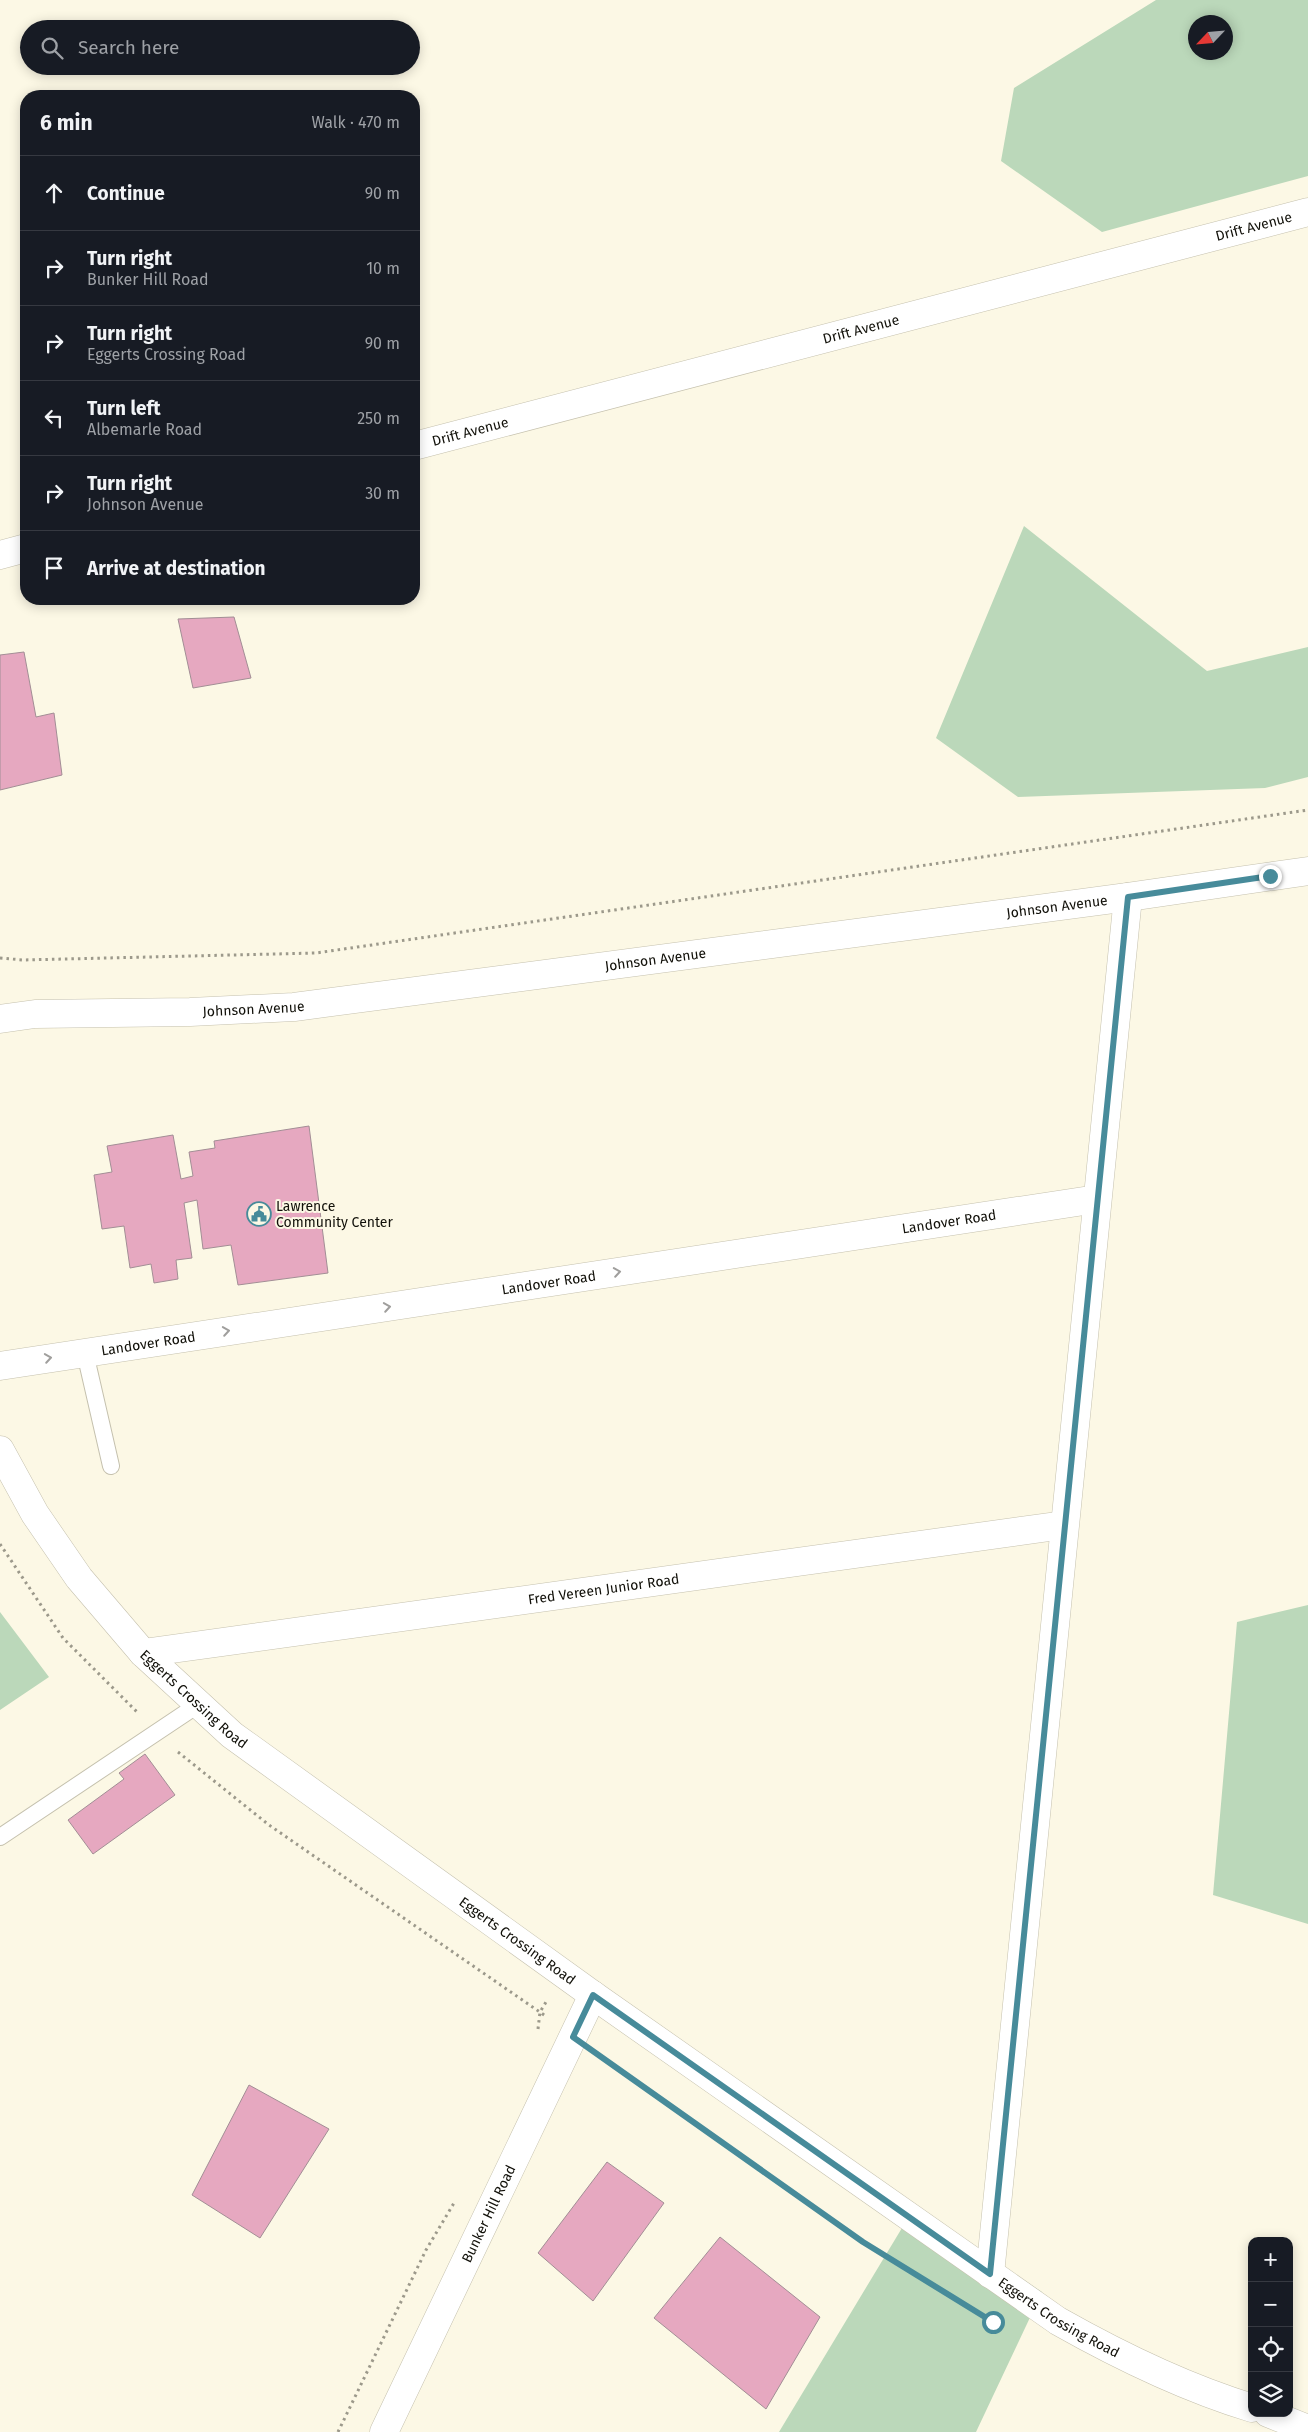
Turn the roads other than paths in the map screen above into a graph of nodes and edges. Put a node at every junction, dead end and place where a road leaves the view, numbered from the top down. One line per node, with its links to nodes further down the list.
1 (1308, 212): 2 (street, Drift Avenue)
2 (420, 444)
3 (20, 550): 4 (street)
4 (0, 555)
5 (1308, 871): 6 (street, Johnson Avenue)
6 (1128, 897): 7 (street, Johnson Avenue); 8 (street)
7 (0, 1019)
8 (1096, 1199): 9 (street, Landover Road, one-way to 8); 13 (street)
9 (85, 1353): 10 (street, Landover Road, one-way to 9); 12 (lane)
10 (0, 1366)
11 (0, 1450): 14 (street, Eggerts Crossing Road)
12 (111, 1466)
13 (1064, 1525): 14 (street, Fred Vereen Junior Road); 18 (street)
14 (143, 1653): 15 (street, Eggerts Crossing Road)
15 (199, 1704): 16 (lane); 17 (street, Eggerts Crossing Road)
16 (0, 1837)
17 (593, 1995): 18 (street, Eggerts Crossing Road); 22 (street, Bunker Hill Road)
18 (990, 2274): 19 (street, Eggerts Crossing Road)
19 (1248, 2407)
20 (1278, 2417): 21 (street)
21 (1308, 2429)
22 (384, 2432)

